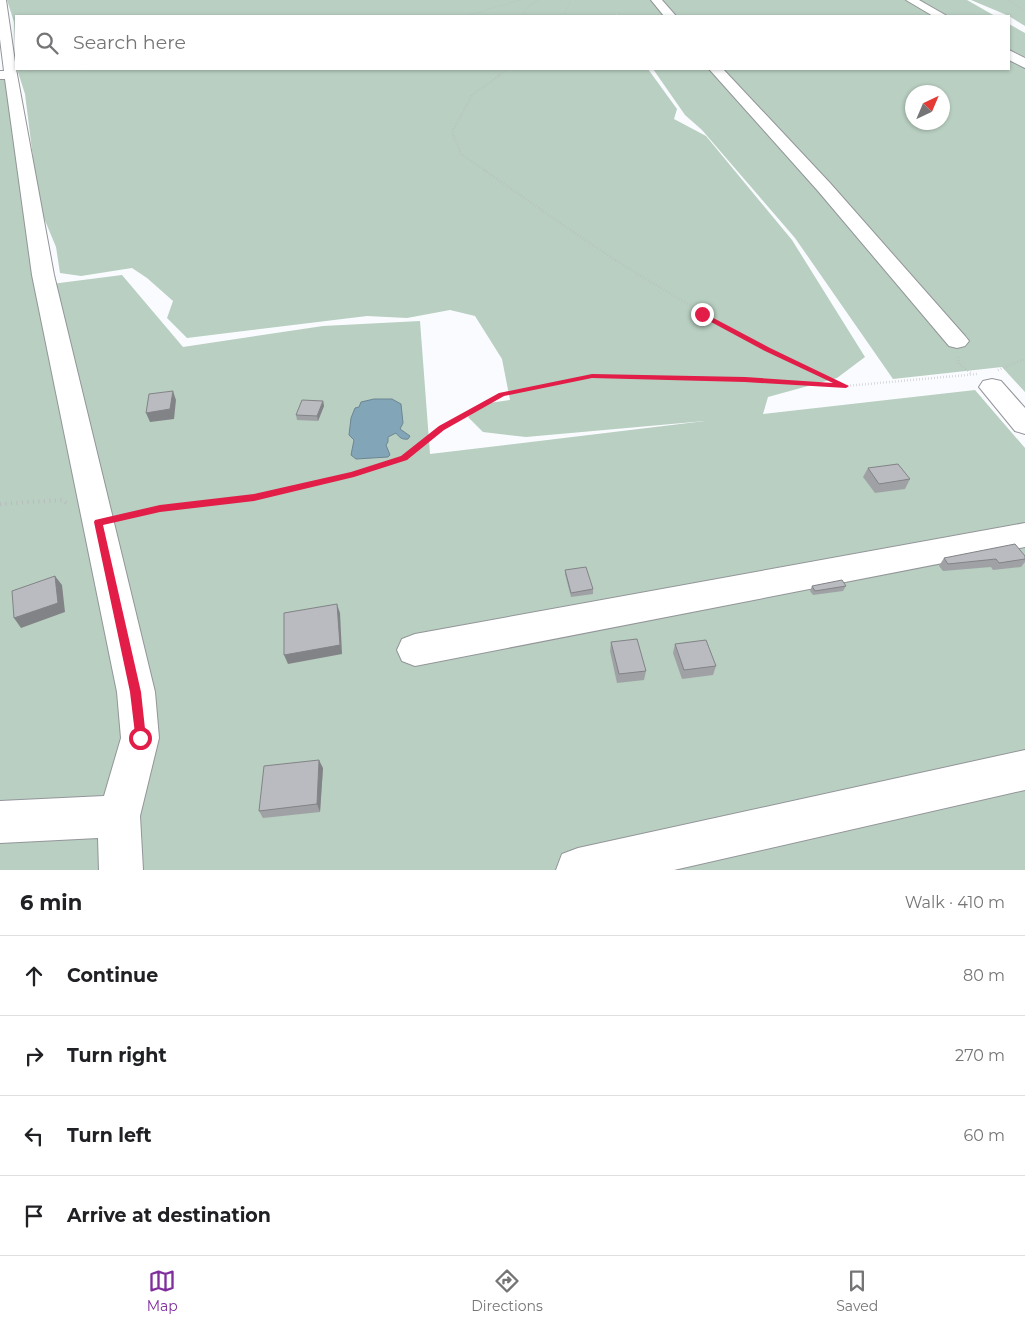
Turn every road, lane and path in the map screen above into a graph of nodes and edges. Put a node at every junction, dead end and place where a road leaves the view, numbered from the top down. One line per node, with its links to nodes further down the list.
1 (1, 0): 19 (street)
2 (520, 0): 9 (path)
3 (540, 0): 10 (path)
4 (570, 0): 11 (path)
5 (656, 0): 12 (street)
6 (911, 0): 13 (street)
7 (1008, 0): 8 (path)
8 (1025, 11)
9 (469, 15)
10 (526, 15)
11 (566, 15)
12 (669, 15)
13 (939, 15)
14 (1010, 55): 15 (street)
15 (1025, 64)
16 (89, 70): 19 (path)
17 (507, 70): 23 (path)
18 (717, 70): 20 (street)
19 (7, 74): 26 (street)
20 (957, 341): 22 (path)
21 (1025, 359): 22 (path)
22 (985, 377): 23 (path); 24 (street)
23 (846, 386): 26 (path)
24 (1025, 425)
25 (0, 504): 26 (path)
26 (98, 522): 30 (street)
27 (1025, 535): 28 (street)
28 (415, 650)
29 (1025, 770): 33 (street)
30 (119, 816): 31 (street); 32 (street)
31 (0, 822)
32 (121, 870)
33 (578, 870)

